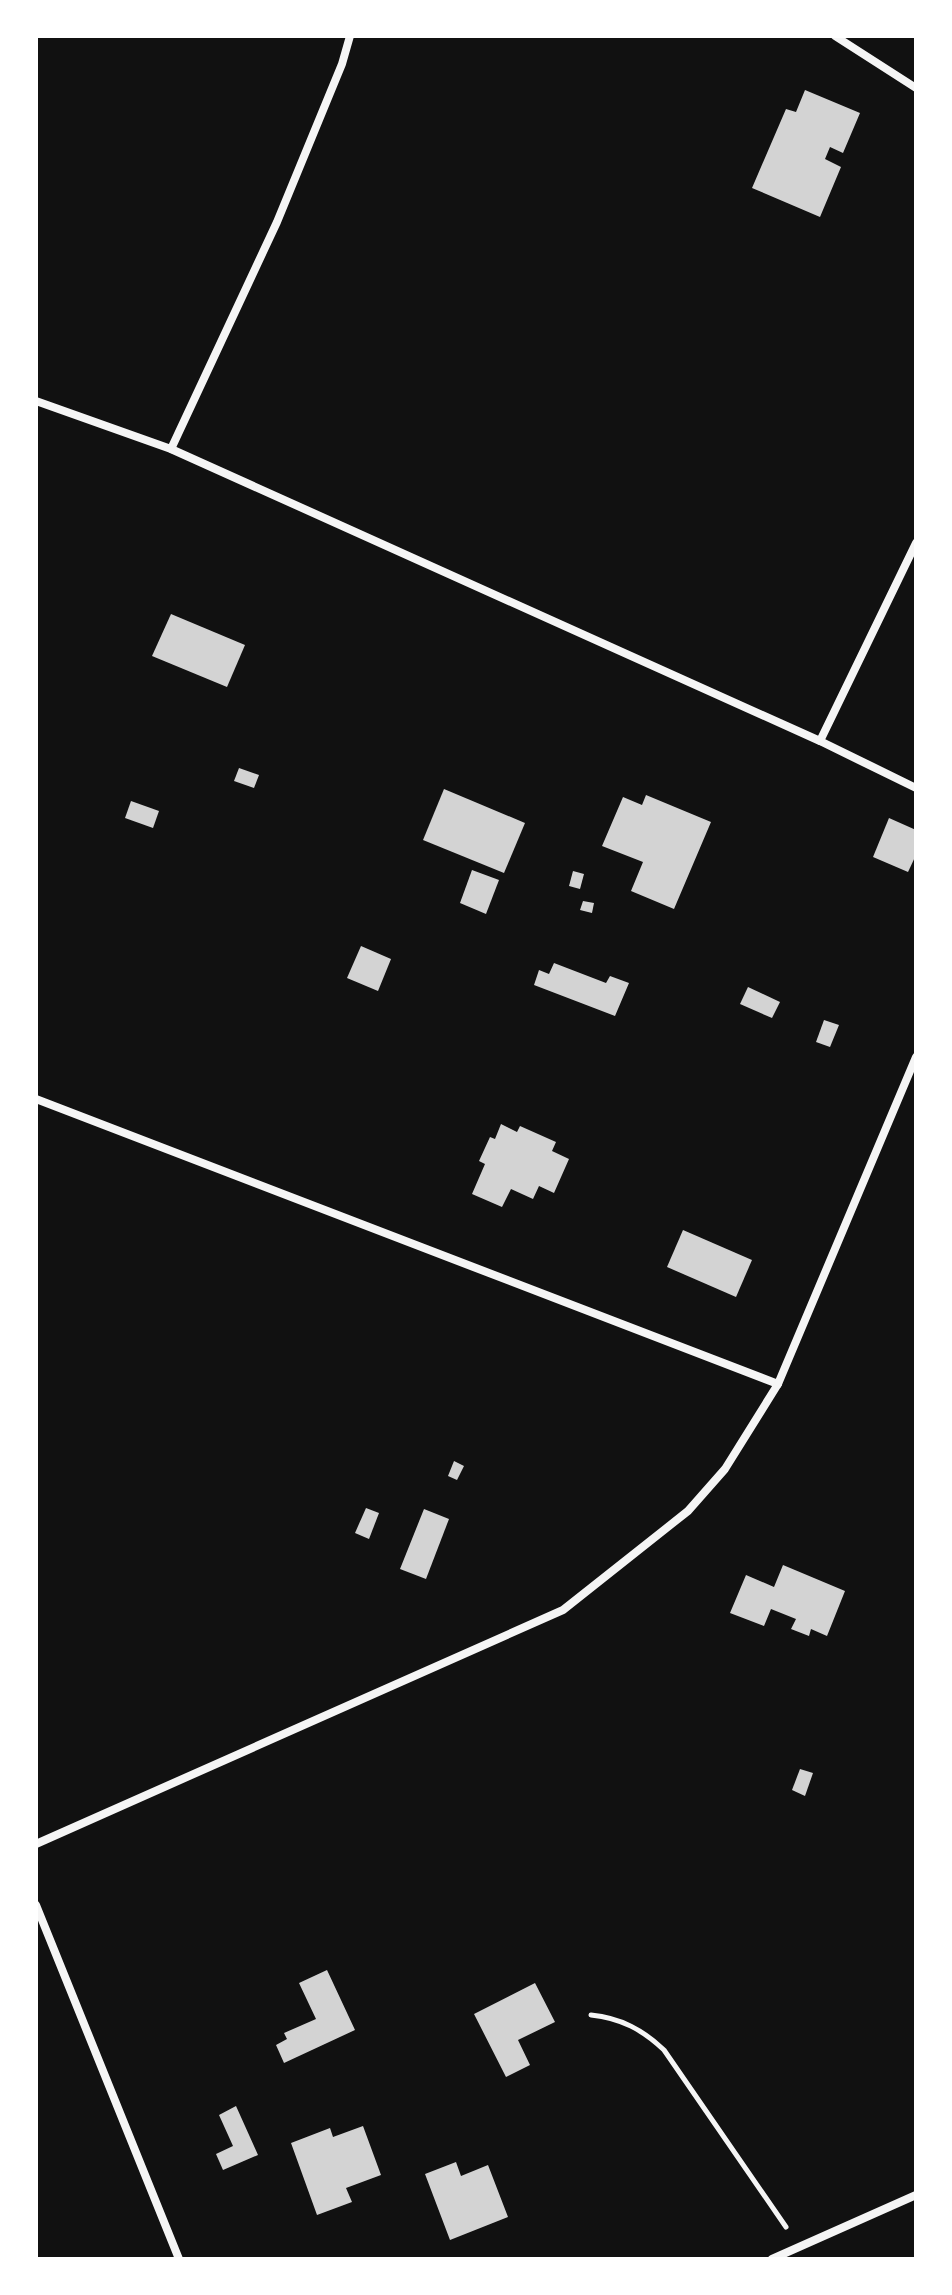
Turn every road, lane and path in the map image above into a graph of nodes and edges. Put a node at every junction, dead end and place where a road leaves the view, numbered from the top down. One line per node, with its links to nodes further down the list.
1 (350, 36): 5 (street)
2 (835, 36): 3 (street)
3 (916, 88)
4 (36, 401): 5 (street)
5 (171, 449): 7 (street)
6 (916, 543): 7 (street)
7 (820, 741): 8 (street)
8 (916, 788)
9 (916, 1057): 11 (street)
10 (36, 1099): 11 (street)
11 (778, 1384): 12 (street)
12 (36, 1844)
13 (36, 1905): 17 (street)
14 (591, 2015): 16 (path)
15 (916, 2195): 16 (street)
16 (800, 2248): 18 (street)
17 (179, 2259)
18 (772, 2259)

